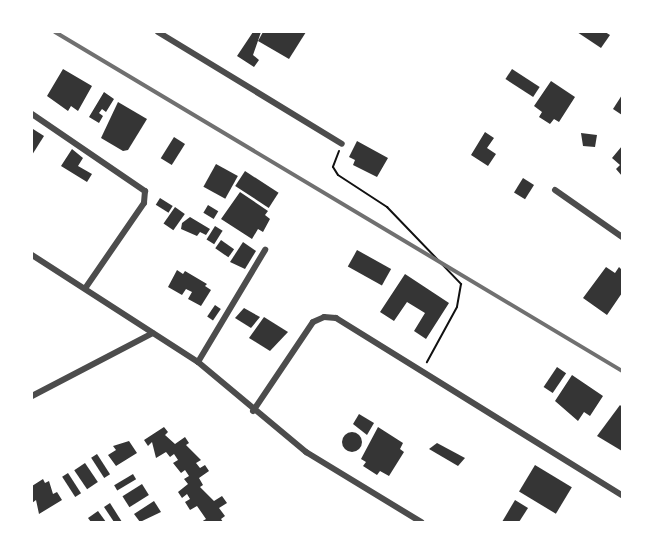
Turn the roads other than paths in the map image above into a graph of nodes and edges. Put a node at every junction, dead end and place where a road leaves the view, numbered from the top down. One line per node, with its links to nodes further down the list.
1 (158, 32): 3 (street)
2 (32, 114): 8 (street)
3 (342, 144)
4 (555, 190): 5 (street)
5 (622, 237)
6 (265, 250): 10 (street)
7 (32, 255): 8 (street)
8 (86, 287): 9 (street)
9 (153, 333): 10 (street); 11 (street)
10 (198, 362): 12 (street)
11 (32, 396)
12 (253, 411): 13 (street); 14 (street)
13 (622, 495)
14 (421, 522)

